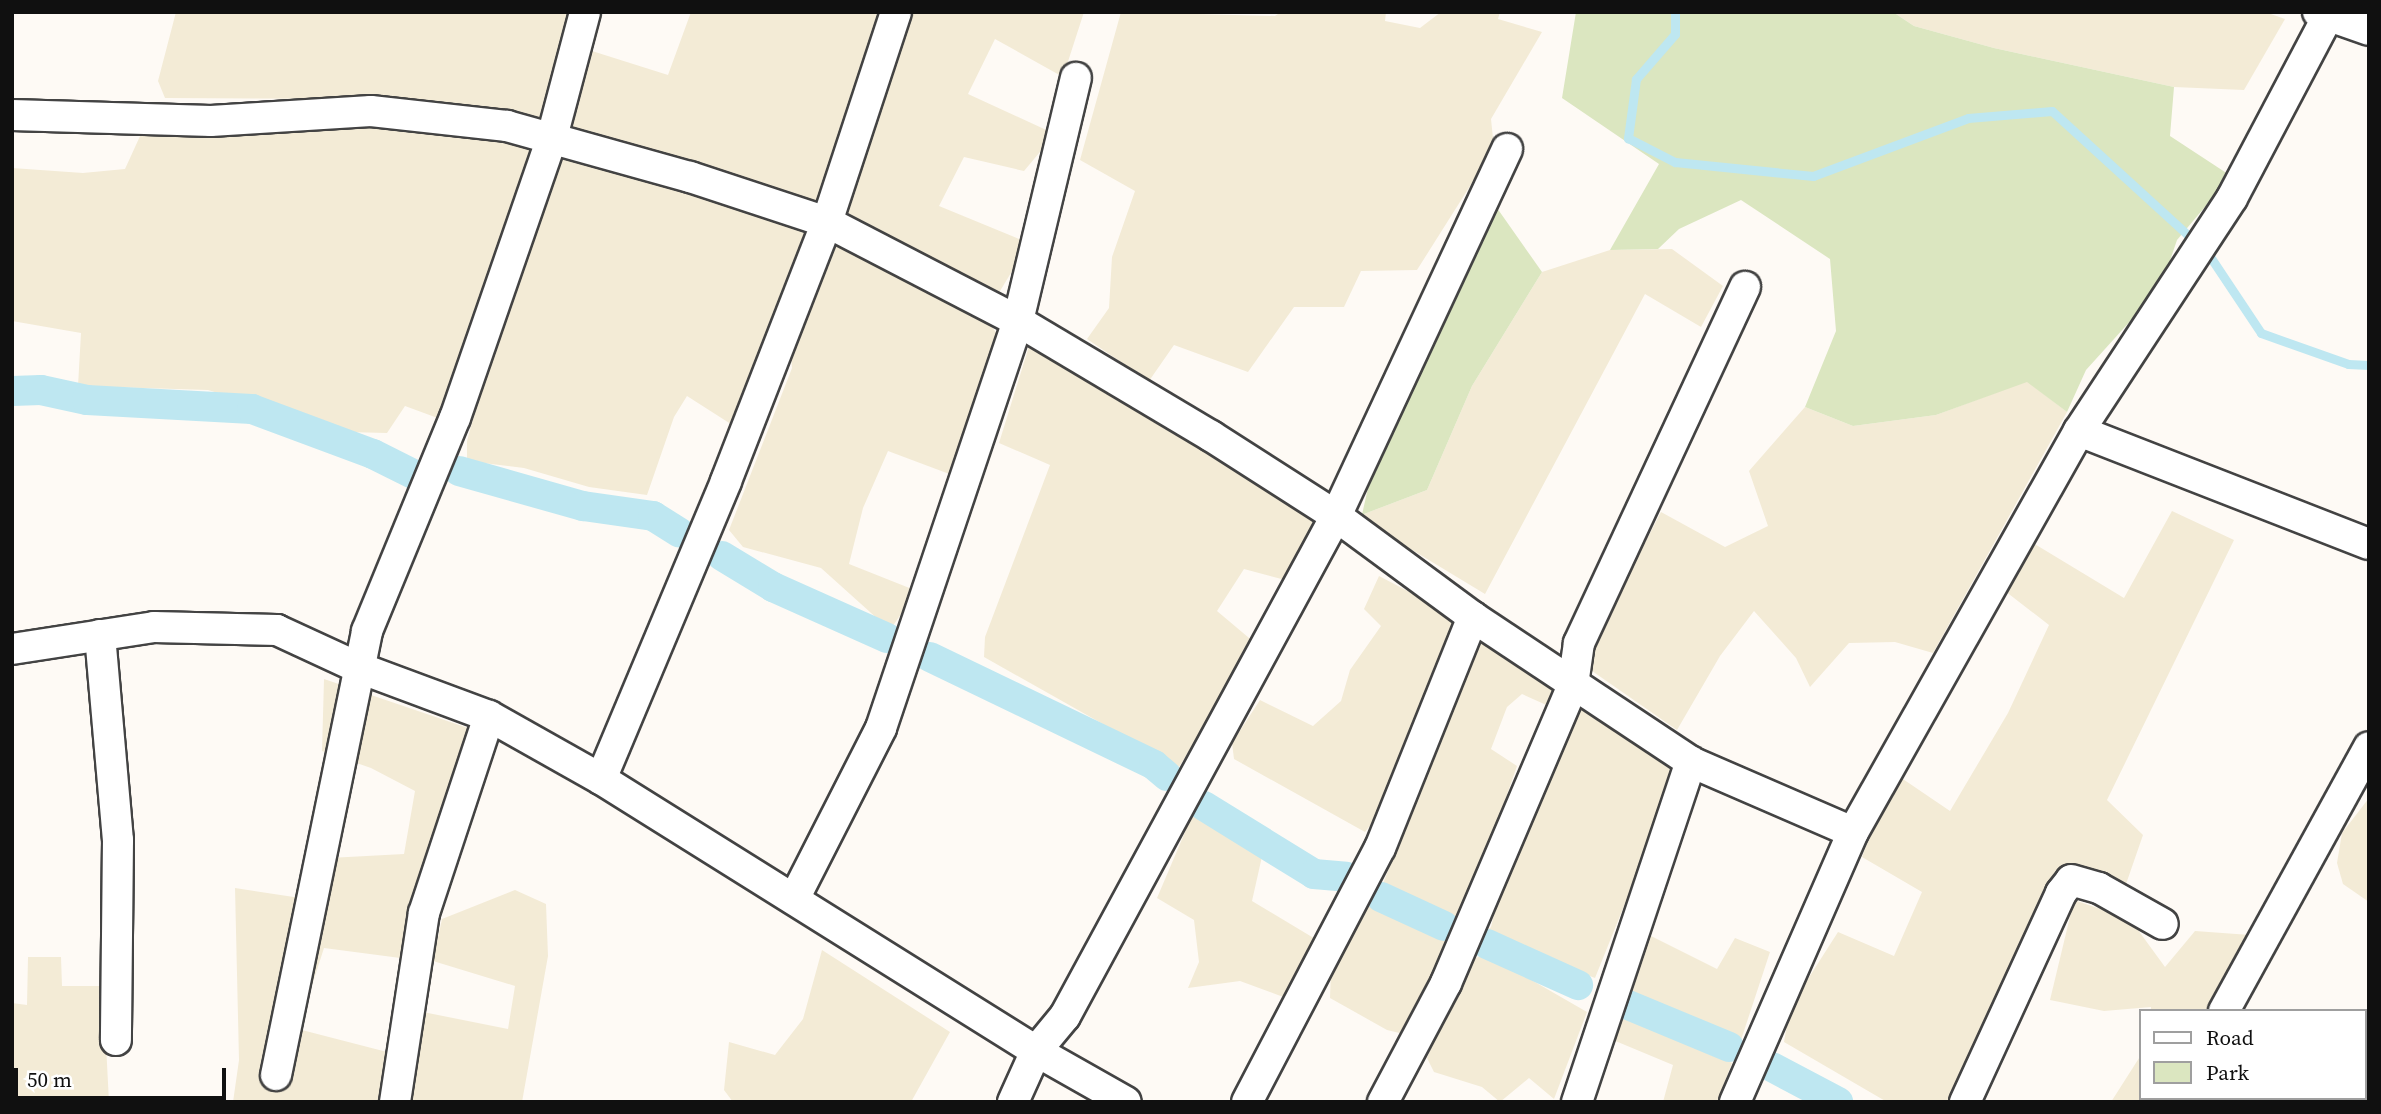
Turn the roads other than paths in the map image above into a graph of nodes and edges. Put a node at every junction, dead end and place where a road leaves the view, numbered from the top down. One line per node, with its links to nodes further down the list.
1 (585, 12): 7 (street)
2 (896, 12): 9 (street)
3 (2325, 14): 4 (street); 12 (street)
4 (2369, 30)
5 (1076, 78): 11 (street)
6 (12, 115): 7 (street)
7 (551, 141): 9 (street); 18 (street)
8 (1507, 149): 13 (street)
9 (827, 222): 11 (street); 23 (street)
10 (1745, 287): 19 (street)
11 (1018, 321): 13 (street); 25 (street)
12 (2079, 431): 14 (street); 24 (street)
13 (1336, 516): 15 (street); 29 (street)
14 (2369, 544)
15 (1474, 617): 19 (street); 34 (street)
16 (100, 635): 17 (street); 18 (street); 28 (street)
17 (12, 649)
18 (357, 667): 20 (street); 30 (street)
19 (1573, 685): 22 (street); 35 (street)
20 (489, 716): 23 (street); 31 (street)
21 (2369, 747): 27 (street)
22 (1691, 762): 24 (street); 36 (street)
23 (601, 779): 25 (street)
24 (1853, 832): 37 (street)
25 (794, 899): 29 (street)
26 (2163, 925): 38 (street)
27 (2225, 1009)
28 (116, 1040)
29 (1036, 1051): 32 (street); 33 (street)
30 (276, 1075)
31 (395, 1102)
32 (1013, 1102)
33 (1126, 1102)
34 (1247, 1102)
35 (1384, 1102)
36 (1577, 1102)
37 (1735, 1102)
38 (1965, 1102)

